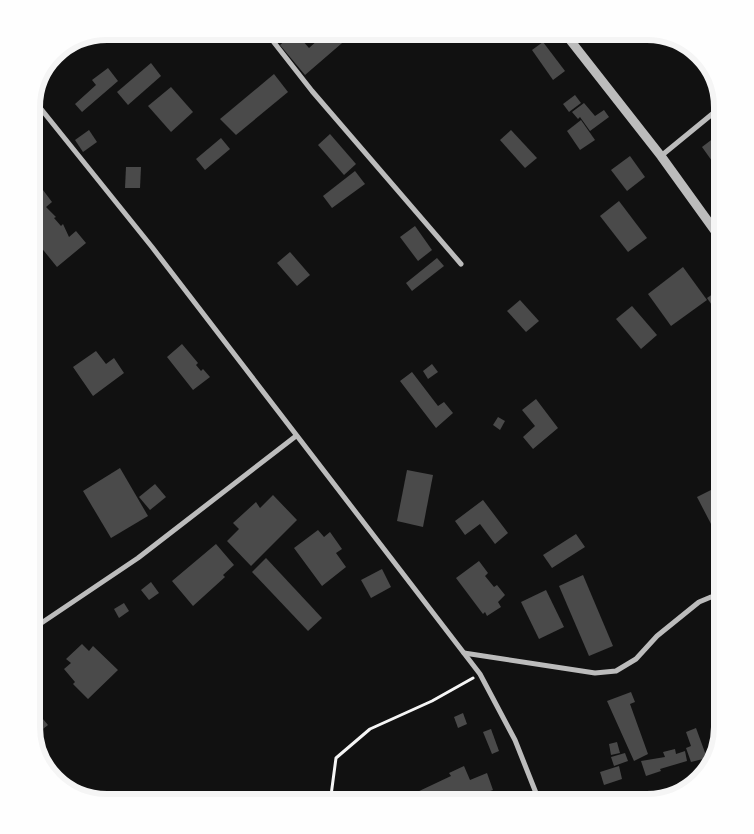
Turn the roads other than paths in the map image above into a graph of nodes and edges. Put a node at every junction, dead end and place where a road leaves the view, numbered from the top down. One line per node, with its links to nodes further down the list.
1 (272, 40): 7 (street)
2 (570, 40): 5 (street)
3 (41, 110): 8 (street)
4 (714, 113): 5 (street)
5 (661, 156): 6 (street)
6 (714, 230)
7 (461, 264)
8 (296, 436): 10 (street); 11 (street)
9 (714, 597): 11 (street)
10 (40, 624)
11 (463, 653): 12 (street)
12 (536, 794)

